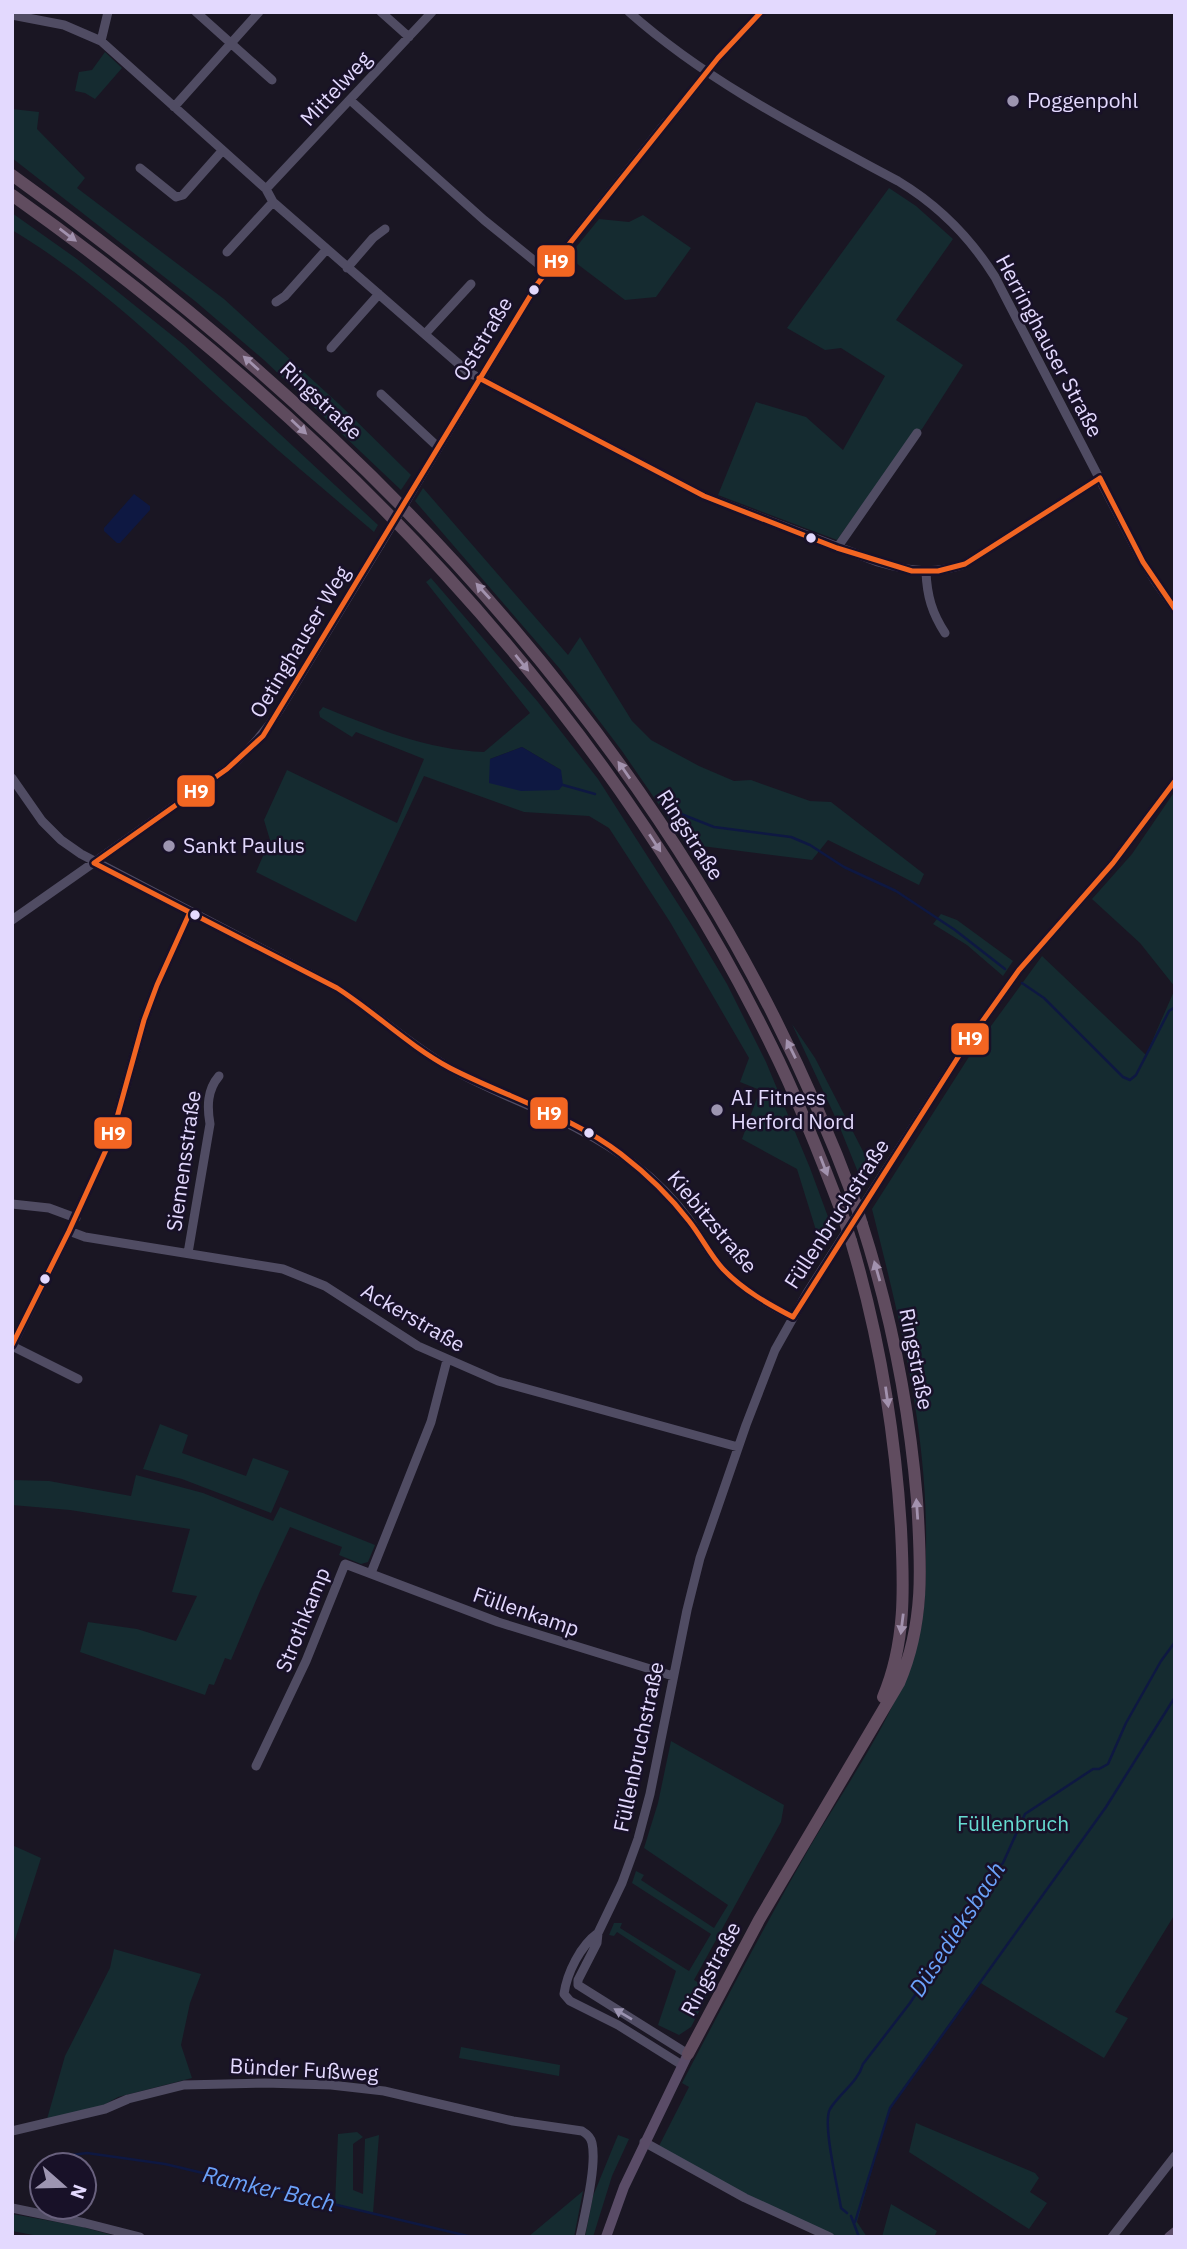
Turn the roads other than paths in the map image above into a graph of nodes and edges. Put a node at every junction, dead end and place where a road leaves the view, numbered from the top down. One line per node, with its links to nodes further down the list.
1 (108, 12): 10 (street)
2 (196, 12): 11 (street)
3 (259, 12): 11 (street)
4 (381, 12): 9 (street)
5 (432, 12): 9 (street, Mittelweg)
6 (629, 12): 12 (street, Herringhauser Straße)
7 (761, 12): 12 (street, Oststraße)
8 (12, 15): 10 (street)
9 (409, 37): 14 (street, Mittelweg)
10 (100, 41): 15 (street)
11 (232, 43): 13 (street); 15 (street)
12 (707, 72): 26 (street, Oststraße); 36 (street, Herringhauser Straße)
13 (272, 80)
14 (350, 100): 19 (street, Mittelweg); 26 (street)
15 (174, 107): 16 (street)
16 (222, 151): 17 (street); 19 (street)
17 (140, 168)
18 (12, 175): 59 (highway, Ringstraße, one-way to 18, bridge)
19 (266, 189): 21 (street)
20 (12, 195): 59 (highway, Ringstraße, one-way to 59, bridge)
21 (273, 202): 23 (street); 24 (street)
22 (385, 229): 25 (street)
23 (327, 250): 25 (street); 29 (street)
24 (227, 252)
25 (347, 268): 28 (street)
26 (547, 271): 32 (street, Oststraße)
27 (471, 284): 30 (street)
28 (379, 293): 30 (street); 31 (street)
29 (276, 302)
30 (425, 334): 32 (street)
31 (331, 348)
32 (480, 378): 35 (street, Oststraße); 38 (street)
33 (381, 394): 35 (street)
34 (916, 433): 38 (street)
35 (438, 447): 37 (street, Oststraße)
36 (1100, 478): 39 (street); 40 (street, Herringhauser Straße)
37 (419, 480): 44 (street, Oetinghauser Weg, bridge)
38 (837, 548): 39 (street)
39 (926, 572): 41 (street)
40 (1175, 609)
41 (944, 633)
42 (12, 778): 44 (street, Kiebitzstraße)
43 (1175, 781): 52 (street, Füllenbruchstraße)
44 (94, 863): 45 (street, Kiebitzstraße); 46 (street, Oetinghauser Weg)
45 (190, 912): 49 (street); 52 (street, Kiebitzstraße)
46 (12, 920)
47 (219, 1076): 51 (street, Siemensstraße)
48 (12, 1204): 49 (street)
49 (76, 1218): 50 (street)
50 (69, 1231): 51 (street, Ackerstraße); 53 (street)
51 (188, 1253): 54 (street, Ackerstraße)
52 (793, 1318): 56 (street, Füllenbruchstraße)
53 (12, 1346): 55 (street)
54 (447, 1360): 56 (street, Ackerstraße); 57 (street)
55 (78, 1379)
56 (738, 1447): 58 (street, Füllenbruchstraße)
57 (370, 1573): 58 (street, Füllenkamp); 60 (street, Strothkamp)
58 (673, 1676): 61 (street, Füllenbruchstraße)
59 (870, 1730): 64 (highway, Ringstraße)
60 (256, 1766)
61 (598, 1933): 62 (street, Füllenbruchstraße); 63 (street, Füllenbruchstraße)
62 (578, 1985): 63 (street); 64 (street, one-way to 62)
63 (564, 1994): 64 (street)
64 (685, 2059): 66 (main road, Ringstraße)
65 (13, 2131): 71 (street, Bünder Fußweg)
66 (644, 2142): 72 (main road, Ringstraße); 73 (street)
67 (1175, 2156): 74 (street)
68 (12, 2208): 70 (street)
69 (1175, 2232): 75 (main road)
70 (140, 2237)
71 (580, 2237)
72 (606, 2237)
73 (830, 2237)
74 (1112, 2237)
75 (1169, 2237)

